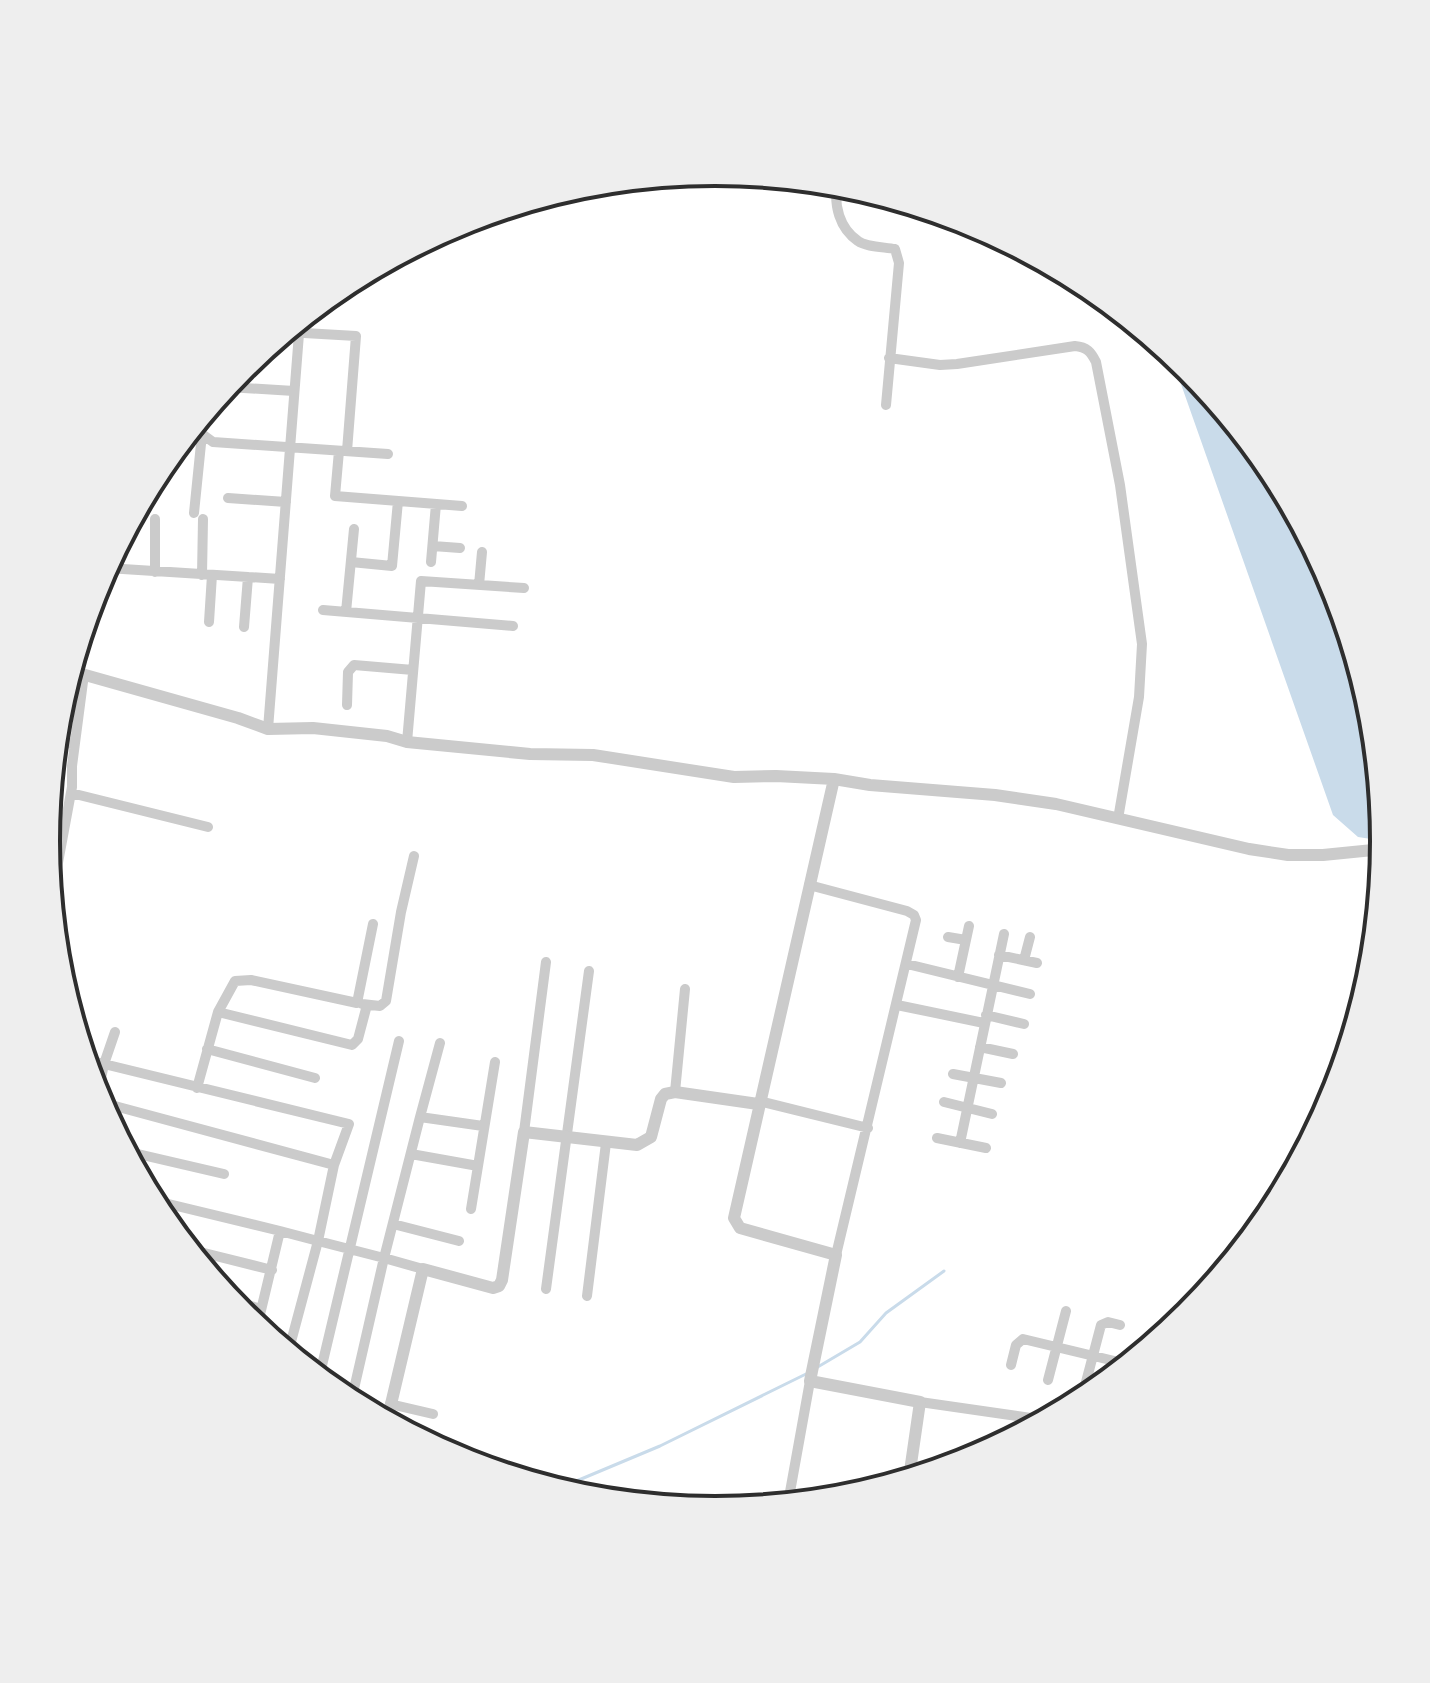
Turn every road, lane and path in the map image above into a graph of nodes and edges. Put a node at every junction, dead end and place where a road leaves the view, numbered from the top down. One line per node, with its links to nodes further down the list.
1 (835, 198): 4 (street)
2 (308, 328): 11 (street)
3 (298, 337): 6 (street)
4 (889, 358): 7 (street); 48 (street)
5 (243, 388): 6 (street)
6 (294, 391): 10 (street)
7 (886, 405)
8 (202, 435): 10 (street)
9 (196, 441): 27 (street)
10 (290, 447): 11 (street); 15 (street)
11 (343, 451): 12 (street); 14 (street)
12 (388, 454)
13 (228, 498): 15 (street)
14 (398, 501): 16 (street); 23 (street)
15 (286, 502): 29 (street)
16 (436, 504): 17 (street); 20 (street)
17 (462, 506)
18 (155, 519): 26 (street)
19 (354, 529): 23 (street)
20 (433, 546): 21 (street); 24 (street)
21 (460, 548)
22 (482, 552): 30 (street)
23 (351, 562): 33 (street)
24 (431, 562)
25 (120, 569): 26 (street)
26 (155, 572): 27 (street)
27 (207, 575): 28 (street); 35 (street)
28 (248, 577): 29 (street); 37 (street)
29 (280, 579): 42 (street)
30 (479, 585): 31 (street); 34 (street)
31 (524, 588)
32 (323, 610): 33 (street)
33 (346, 612): 34 (street)
34 (418, 618): 36 (street); 38 (street)
35 (209, 622)
36 (513, 626)
37 (244, 627)
38 (413, 670): 41 (street); 43 (street)
39 (82, 673): 42 (street)
40 (77, 697): 45 (street)
41 (347, 705)
42 (268, 729): 43 (street)
43 (407, 742): 46 (street)
44 (68, 743): 45 (street)
45 (74, 744): 47 (street)
46 (834, 779): 48 (street); 53 (street)
47 (71, 793): 49 (street); 51 (street)
48 (1118, 819): 50 (street)
49 (208, 827)
50 (1370, 850)
51 (60, 851)
52 (414, 856): 70 (street)
53 (809, 885): 64 (street); 92 (street)
54 (373, 924): 70 (street)
55 (969, 926): 59 (street)
56 (1004, 934): 60 (street)
57 (948, 937): 59 (street)
58 (1030, 937): 61 (street)
59 (966, 940): 66 (street)
60 (999, 955): 61 (street); 67 (street)
61 (1024, 960): 63 (street)
62 (546, 962): 99 (street)
63 (1037, 963)
64 (907, 964): 66 (street); 71 (street)
65 (589, 971): 100 (street)
66 (958, 977): 67 (street)
67 (993, 985): 69 (street); 73 (street)
68 (685, 989): 90 (street)
69 (1030, 994)
70 (362, 1004): 72 (street); 72 (street)
71 (897, 1005): 73 (street); 98 (street)
72 (218, 1012): 79 (street)
73 (985, 1019): 74 (street); 78 (street)
74 (1024, 1024)
75 (115, 1032): 83 (street)
76 (399, 1041): 116 (street)
77 (440, 1043): 96 (street)
78 (980, 1047): 80 (street); 87 (street)
79 (207, 1049): 86 (street); 89 (street)
80 (1013, 1054)
81 (495, 1062): 97 (street)
82 (99, 1063): 83 (street)
83 (104, 1064): 84 (street); 89 (street)
84 (103, 1072)
85 (953, 1074): 87 (street)
86 (315, 1078)
87 (973, 1078): 88 (street); 94 (street)
88 (1001, 1083)
89 (197, 1088): 107 (street)
90 (675, 1092): 92 (street); 102 (street)
91 (944, 1102): 94 (street)
92 (758, 1103): 98 (street); 118 (street)
93 (116, 1105): 107 (street)
94 (967, 1108): 95 (street); 103 (street)
95 (992, 1114)
96 (420, 1117): 97 (street); 105 (street)
97 (483, 1126): 108 (street)
98 (868, 1128): 118 (street)
99 (524, 1132): 100 (street); 120 (street)
100 (566, 1138): 102 (street); 122 (street)
101 (937, 1138): 103 (street)
102 (606, 1143): 123 (street)
103 (960, 1143): 104 (street)
104 (986, 1148)
105 (411, 1154): 108 (street); 112 (street)
106 (140, 1155): 109 (street)
107 (334, 1165): 114 (street)
108 (478, 1166): 111 (street)
109 (224, 1174)
110 (170, 1204): 113 (street)
111 (471, 1209)
112 (393, 1224): 115 (street); 119 (street)
113 (280, 1231): 114 (street); 121 (street)
114 (318, 1241): 116 (street); 129 (street)
115 (459, 1241)
116 (350, 1249): 119 (street); 133 (street)
117 (207, 1254): 121 (street)
118 (836, 1255): 136 (street)
119 (384, 1258): 120 (street); 138 (street)
120 (423, 1269): 140 (street)
121 (272, 1270): 125 (street)
122 (546, 1289)
123 (587, 1296)
124 (254, 1307): 125 (street)
125 (261, 1309): 127 (street)
126 (1066, 1311): 130 (street)
127 (260, 1313)
128 (1120, 1325): 131 (street)
129 (291, 1341)
130 (1057, 1346): 131 (street); 134 (street); 135 (street)
131 (1093, 1355): 132 (street); 137 (street)
132 (1114, 1361)
133 (322, 1365)
134 (1011, 1365)
135 (1048, 1380)
136 (810, 1381): 139 (street); 145 (street)
137 (1086, 1381)
138 (354, 1388)
139 (920, 1402): 143 (street); 144 (street)
140 (390, 1404): 141 (street); 142 (street)
141 (389, 1410)
142 (433, 1414)
143 (1027, 1417)
144 (911, 1466)
145 (790, 1492)

